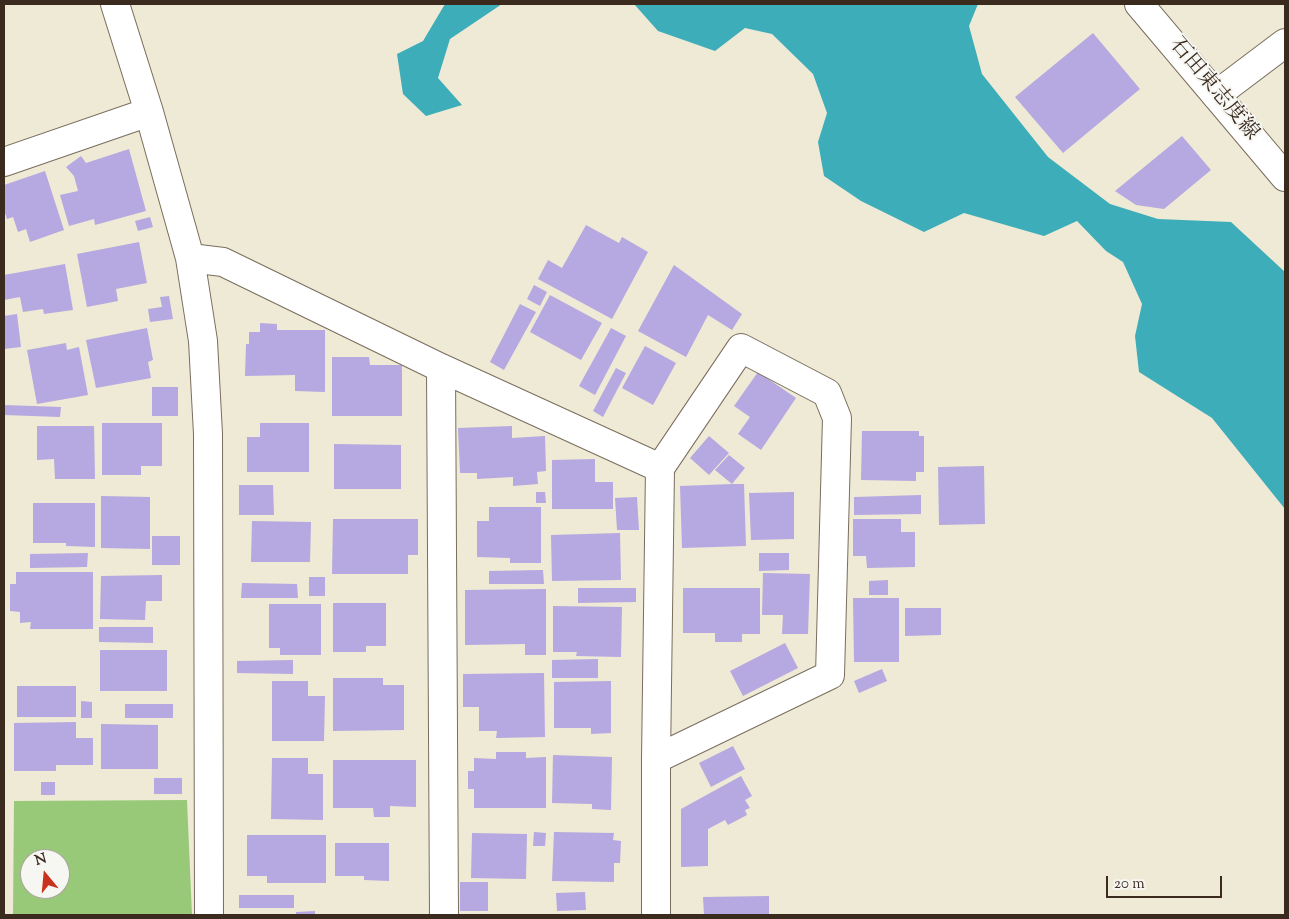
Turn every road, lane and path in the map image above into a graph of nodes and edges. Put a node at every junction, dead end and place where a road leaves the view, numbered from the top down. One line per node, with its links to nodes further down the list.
1 (115, 4): 5 (street)
2 (1140, 4): 4 (street, 石田東志度線)
3 (1285, 43): 4 (street)
4 (1216, 95): 7 (street, 石田東志度線)
5 (149, 112): 6 (street); 8 (street)
6 (4, 162)
7 (1285, 177)
8 (190, 258): 9 (street); 12 (street)
9 (441, 368): 10 (street); 13 (street)
10 (660, 468): 11 (street); 11 (street)
11 (656, 758): 14 (street)
12 (209, 915)
13 (444, 915)
14 (656, 915)

